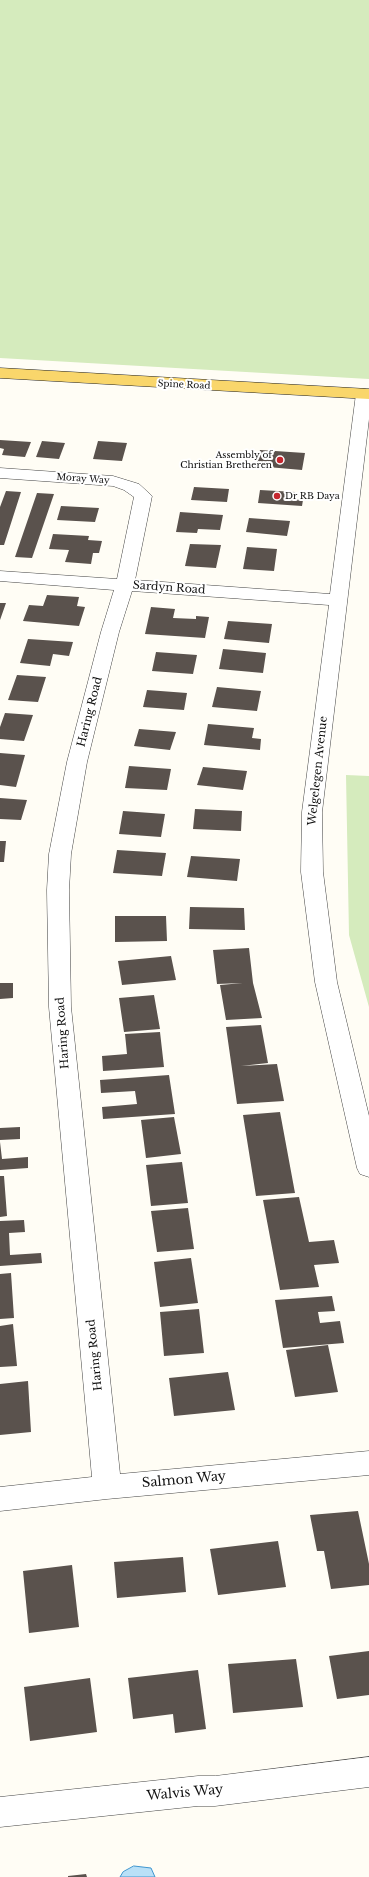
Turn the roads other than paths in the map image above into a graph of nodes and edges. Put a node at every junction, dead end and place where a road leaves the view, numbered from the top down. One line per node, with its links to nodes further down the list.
1 (0, 373): 2 (main road, Spine Road)
2 (366, 394): 6 (street, Welgelegen Avenue)
3 (0, 473): 5 (street, Moray Way)
4 (0, 576): 5 (street, Sardyn Road)
5 (125, 585): 6 (street, Sardyn Road); 9 (street, Haring Road)
6 (337, 600): 7 (street, Welgelegen Avenue)
7 (369, 1168)
8 (369, 1463): 9 (street, Salmon Way)
9 (107, 1487): 10 (street, Salmon Way)
10 (0, 1499)
11 (369, 1772): 12 (street, Walvis Way)
12 (0, 1812)

